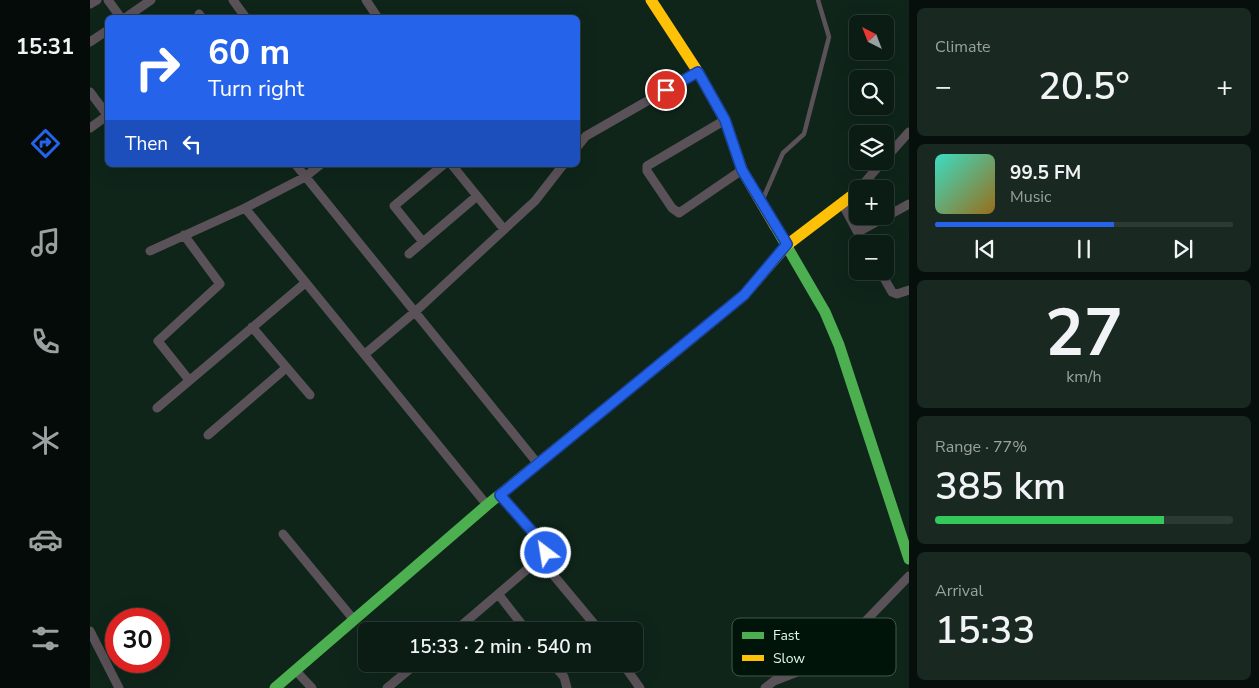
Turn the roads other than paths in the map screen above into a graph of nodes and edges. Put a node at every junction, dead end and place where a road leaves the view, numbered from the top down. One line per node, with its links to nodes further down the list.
1 (97, 0): 8 (street)
2 (108, 0): 9 (street)
3 (151, 0): 10 (street)
4 (233, 0): 11 (street)
5 (366, 0): 12 (street)
6 (651, 0): 15 (street)
7 (818, 0): 35 (lane)
8 (90, 4)
9 (120, 15)
10 (128, 15)
11 (244, 15)
12 (376, 15)
13 (105, 32): 14 (street)
14 (90, 42)
15 (698, 72): 19 (street); 22 (street)
16 (90, 92): 17 (street)
17 (105, 113)
18 (105, 117): 20 (street)
19 (725, 120): 29 (street); 29 (street)
20 (90, 128)
21 (909, 132): 23 (street)
22 (580, 144)
23 (894, 149)
24 (298, 167): 31 (street)
25 (318, 167): 31 (street)
26 (441, 167): 43 (street)
27 (454, 167): 33 (street)
28 (562, 167): 39 (street)
29 (742, 170): 35 (street)
30 (875, 170): 32 (street)
31 (305, 177): 38 (street); 50 (street)
32 (867, 180)
33 (477, 196): 39 (street); 43 (street)
34 (849, 197): 36 (street)
35 (762, 202): 44 (street)
36 (842, 203): 40 (street); 44 (street)
37 (909, 204): 40 (street)
38 (245, 208): 41 (street); 48 (street)
39 (503, 228): 50 (street)
40 (858, 232): 42 (street)
41 (184, 235): 45 (street); 54 (street)
42 (860, 235)
43 (422, 242): 46 (street)
44 (787, 244): 58 (street); 63 (street)
45 (150, 250)
46 (409, 254)
47 (885, 280): 49 (street)
48 (305, 283): 51 (street); 52 (street)
49 (909, 290)
50 (416, 311): 52 (street); 58 (street)
51 (252, 327): 53 (street); 54 (street)
52 (365, 354): 60 (street)
53 (286, 368): 55 (street); 57 (street)
54 (189, 380): 56 (street)
55 (310, 395)
56 (157, 408)
57 (208, 435)
58 (538, 464): 59 (street)
59 (500, 495): 60 (street); 62 (street)
60 (488, 505): 67 (street)
61 (283, 534): 67 (street)
62 (540, 559): 65 (street); 70 (street)
63 (909, 559)
64 (909, 576): 66 (street)
65 (498, 595): 68 (street); 69 (street)
66 (868, 618)
67 (354, 620): 72 (street)
68 (466, 622)
69 (520, 622)
70 (592, 622)
71 (90, 631): 77 (street)
72 (296, 671): 78 (street); 79 (street)
73 (406, 672): 80 (street)
74 (560, 672): 81 (street)
75 (629, 672): 82 (street)
76 (787, 676): 83 (street)
77 (119, 688)
78 (275, 688)
79 (312, 688)
80 (387, 688)
81 (567, 688)
82 (640, 688)
83 (765, 688)

